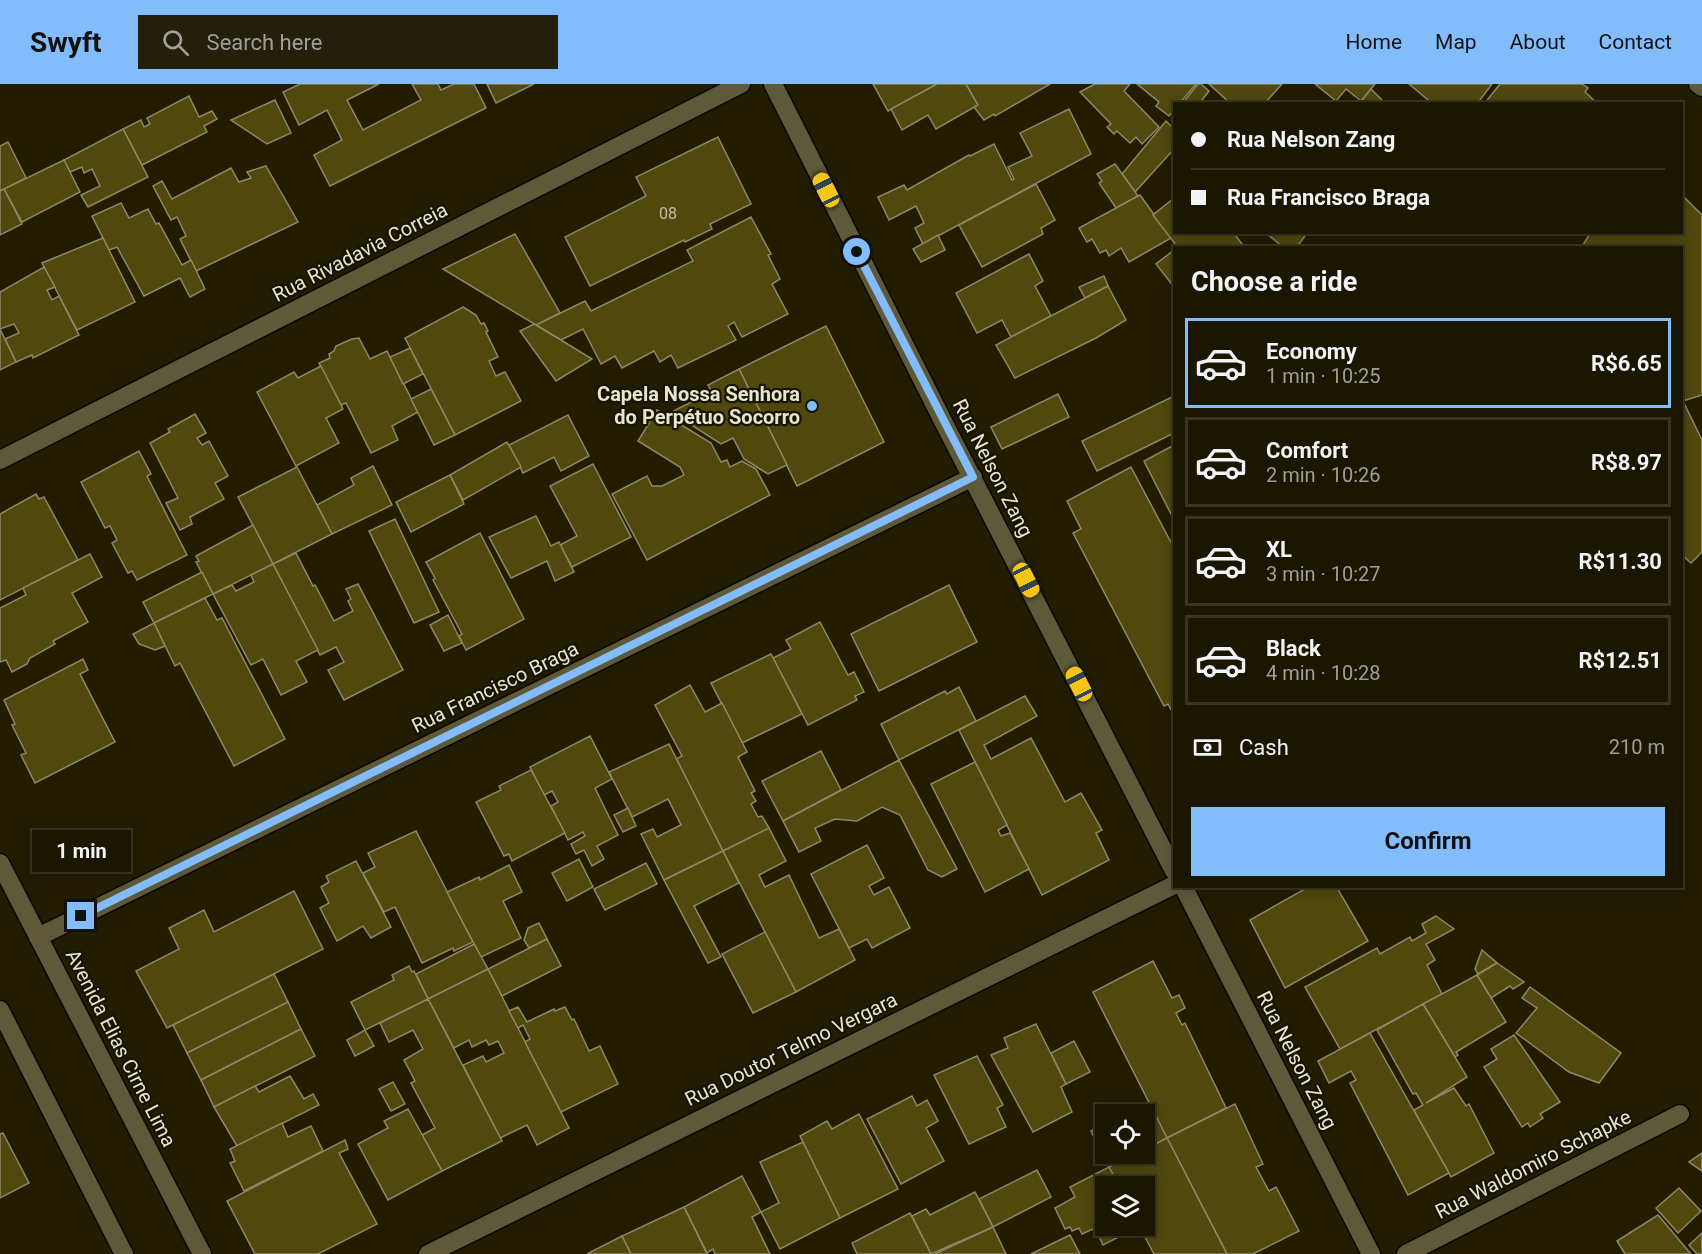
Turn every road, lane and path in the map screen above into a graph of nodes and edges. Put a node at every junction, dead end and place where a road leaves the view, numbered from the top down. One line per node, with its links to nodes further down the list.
1 (741, 84): 5 (street, Rua Rivadavia Correia)
2 (773, 84): 6 (street, Rua Nelson Zang)
3 (1698, 84): 4 (street)
4 (1702, 87)
5 (0, 460)
6 (973, 477): 8 (street, Rua Nelson Zang); 11 (street, Rua Francisco Braga)
7 (0, 863): 11 (street, Avenida Elias Cirne Lima)
8 (1173, 869)
9 (1173, 885): 16 (street, Rua Doutor Telmo Vergara)
10 (1184, 888): 17 (street, Rua Nelson Zang)
11 (38, 937): 15 (street, Avenida Elias Cirne Lima)
12 (0, 1010): 14 (street)
13 (1680, 1114): 18 (street, Rua Waldomiro Schapke)
14 (124, 1254)
15 (202, 1254)
16 (428, 1254)
17 (1371, 1254)
18 (1406, 1254)

